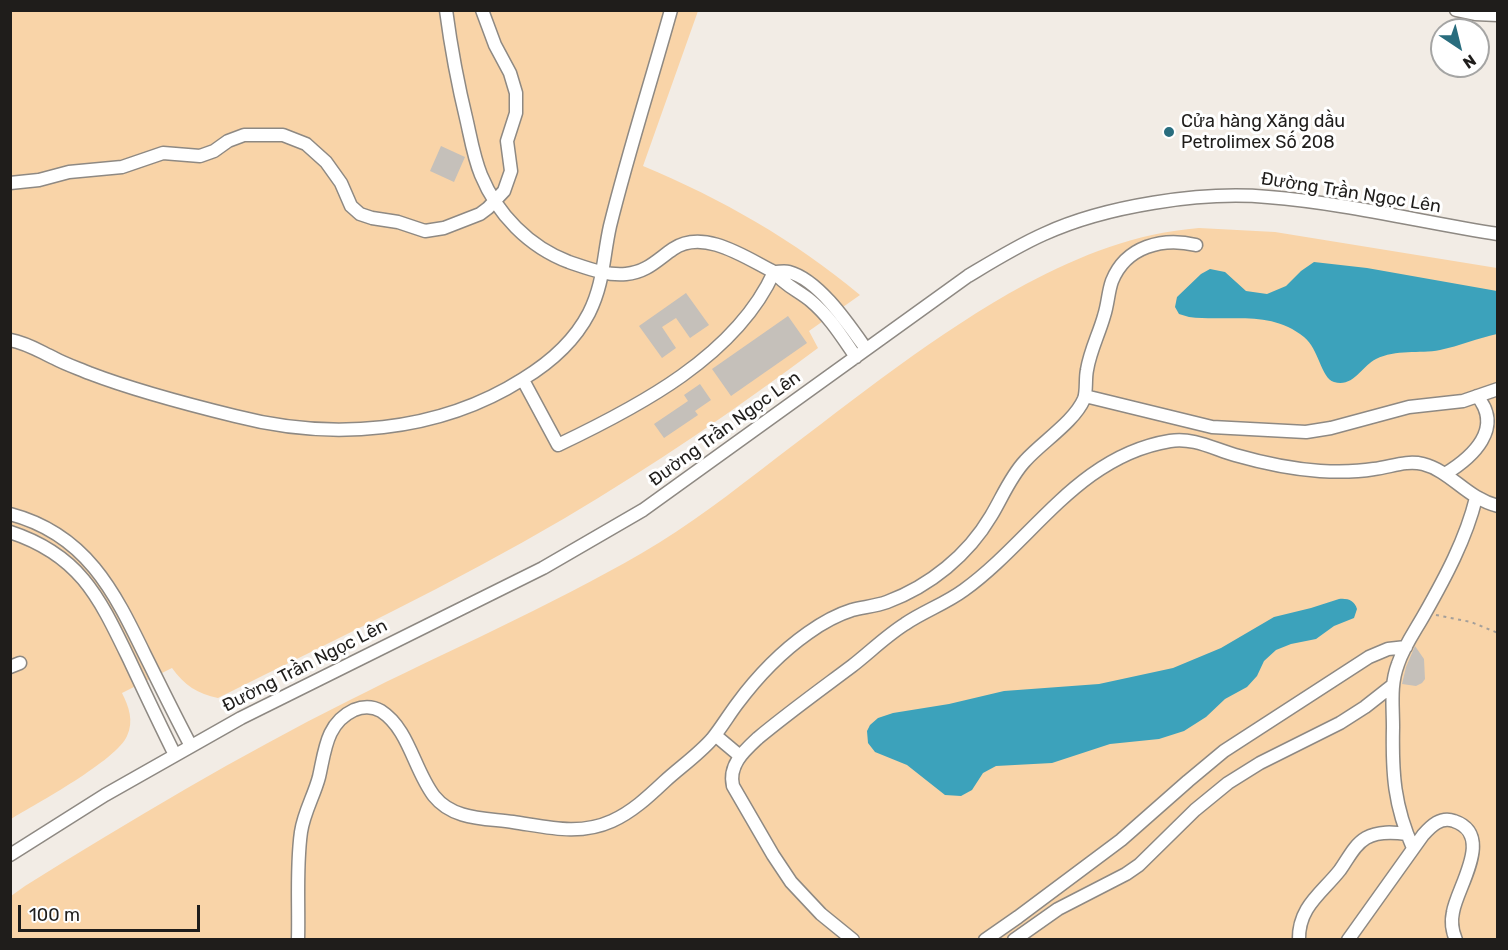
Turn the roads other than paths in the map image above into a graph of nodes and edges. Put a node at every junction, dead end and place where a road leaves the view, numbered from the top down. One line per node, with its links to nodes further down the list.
1 (446, 10): 7 (street)
2 (482, 10): 7 (street)
3 (671, 10): 10 (street)
4 (1456, 10): 5 (street)
5 (1497, 15)
6 (10, 183): 7 (street)
7 (495, 201): 10 (street)
8 (1497, 234): 13 (street, Đường Trần Ngọc Lên)
9 (1197, 245): 17 (street)
10 (604, 272): 11 (street); 15 (street)
11 (774, 272): 13 (street); 14 (street); 15 (street)
12 (10, 340): 15 (street)
13 (866, 349): 14 (street, Đường Trần Ngọc Lên)
14 (856, 357): 29 (street, Đường Trần Ngọc Lên)
15 (523, 380)
16 (1497, 389): 18 (street)
17 (1085, 396): 19 (street); 28 (street)
18 (1477, 396): 19 (street); 21 (street)
19 (1190, 421): 20 (street)
20 (1185, 440): 21 (street); 31 (street)
21 (1446, 474): 22 (street)
22 (1476, 498): 23 (street); 26 (street)
23 (1497, 506)
24 (10, 514): 29 (street)
25 (10, 532): 30 (street)
26 (1406, 647): 27 (street); 35 (street)
27 (1393, 685): 32 (street); 39 (street)
28 (715, 735): 31 (street); 36 (street)
29 (190, 746): 30 (street, Đường Trần Ngọc Lên)
30 (175, 755): 34 (street, Đường Trần Ngọc Lên)
31 (740, 756): 37 (street)
32 (1407, 834): 33 (street); 40 (street)
33 (1413, 848): 41 (street); 42 (street)
34 (10, 855)
35 (1002, 928): 38 (street); 39 (street)
36 (298, 939)
37 (853, 939)
38 (985, 939)
39 (1012, 939)
40 (1299, 939)
41 (1348, 939)
42 (1456, 939)

